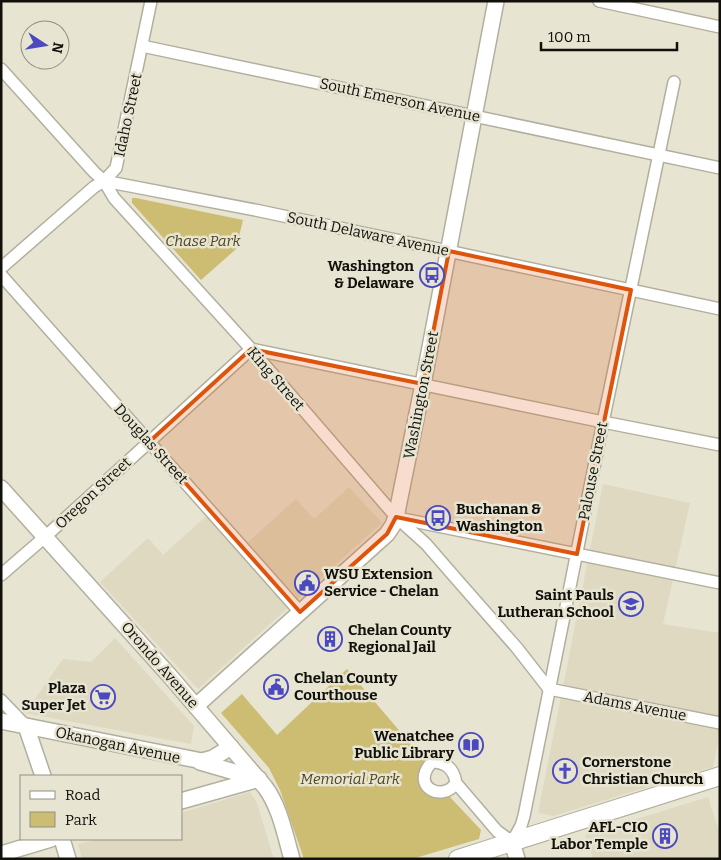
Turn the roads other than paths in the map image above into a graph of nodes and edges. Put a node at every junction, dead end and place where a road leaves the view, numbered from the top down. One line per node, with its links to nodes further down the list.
1 (151, 1): 5 (street, Idaho Street)
2 (496, 1): 8 (street, Washington Street)
3 (599, 1): 4 (street)
4 (720, 26)
5 (142, 46): 8 (street, South Emerson Avenue); 11 (street, Idaho Street)
6 (1, 69): 11 (street, King Street)
7 (674, 82): 9 (street, Palouse Street)
8 (474, 116): 9 (street, South Emerson Avenue); 12 (street, Washington Street)
9 (658, 155): 10 (street, South Emerson Avenue); 15 (street, Palouse Street)
10 (720, 168)
11 (104, 181): 12 (street, South Delaware Avenue); 13 (street, Idaho Street); 17 (street, King Street)
12 (449, 251): 15 (street, South Delaware Avenue); 18 (street, Washington Street)
13 (1, 268)
14 (1, 275): 20 (street, Douglas Street)
15 (631, 290): 16 (street, South Delaware Avenue); 19 (street, Palouse Street)
16 (720, 309)
17 (250, 349): 18 (street); 20 (street, Oregon Street); 23 (street, King Street)
18 (423, 384): 19 (street); 23 (street, Washington Street)
19 (603, 422): 21 (street); 25 (street, Palouse Street)
20 (149, 442): 24 (street, Oregon Street); 28 (street, Douglas Street)
21 (720, 444)
22 (1, 488): 24 (street, Orondo Avenue)
23 (396, 518): 25 (street); 28 (street, Washington Street); 29 (street, King Street)
24 (46, 536): 26 (street, Oregon Street); 31 (street, Orondo Avenue)
25 (576, 554): 27 (street); 29 (street, Palouse Street)
26 (1, 575)
27 (720, 583)
28 (300, 612): 31 (street, Washington Street)
29 (550, 689): 33 (street, Adams Avenue); 44 (street, Palouse Street)
30 (1, 700): 34 (street)
31 (196, 706): 35 (street, Orondo Avenue)
32 (1, 721): 34 (street, Okanogan Avenue)
33 (720, 723)
34 (26, 726): 36 (street, Okanogan Avenue); 37 (street)
35 (231, 747): 36 (street, Okanogan Avenue); 39 (street, Orondo Avenue)
36 (194, 760): 39 (street)
37 (43, 775)
38 (720, 776): 44 (main road)
39 (259, 779): 41 (street); 47 (street, Orondo Avenue)
40 (456, 783): 44 (street)
41 (182, 801)
42 (48, 840): 45 (street)
43 (62, 840): 46 (street)
44 (512, 842): 48 (main road); 49 (street)
45 (1, 854)
46 (68, 859)
47 (292, 859)
48 (458, 859)
49 (517, 859)

